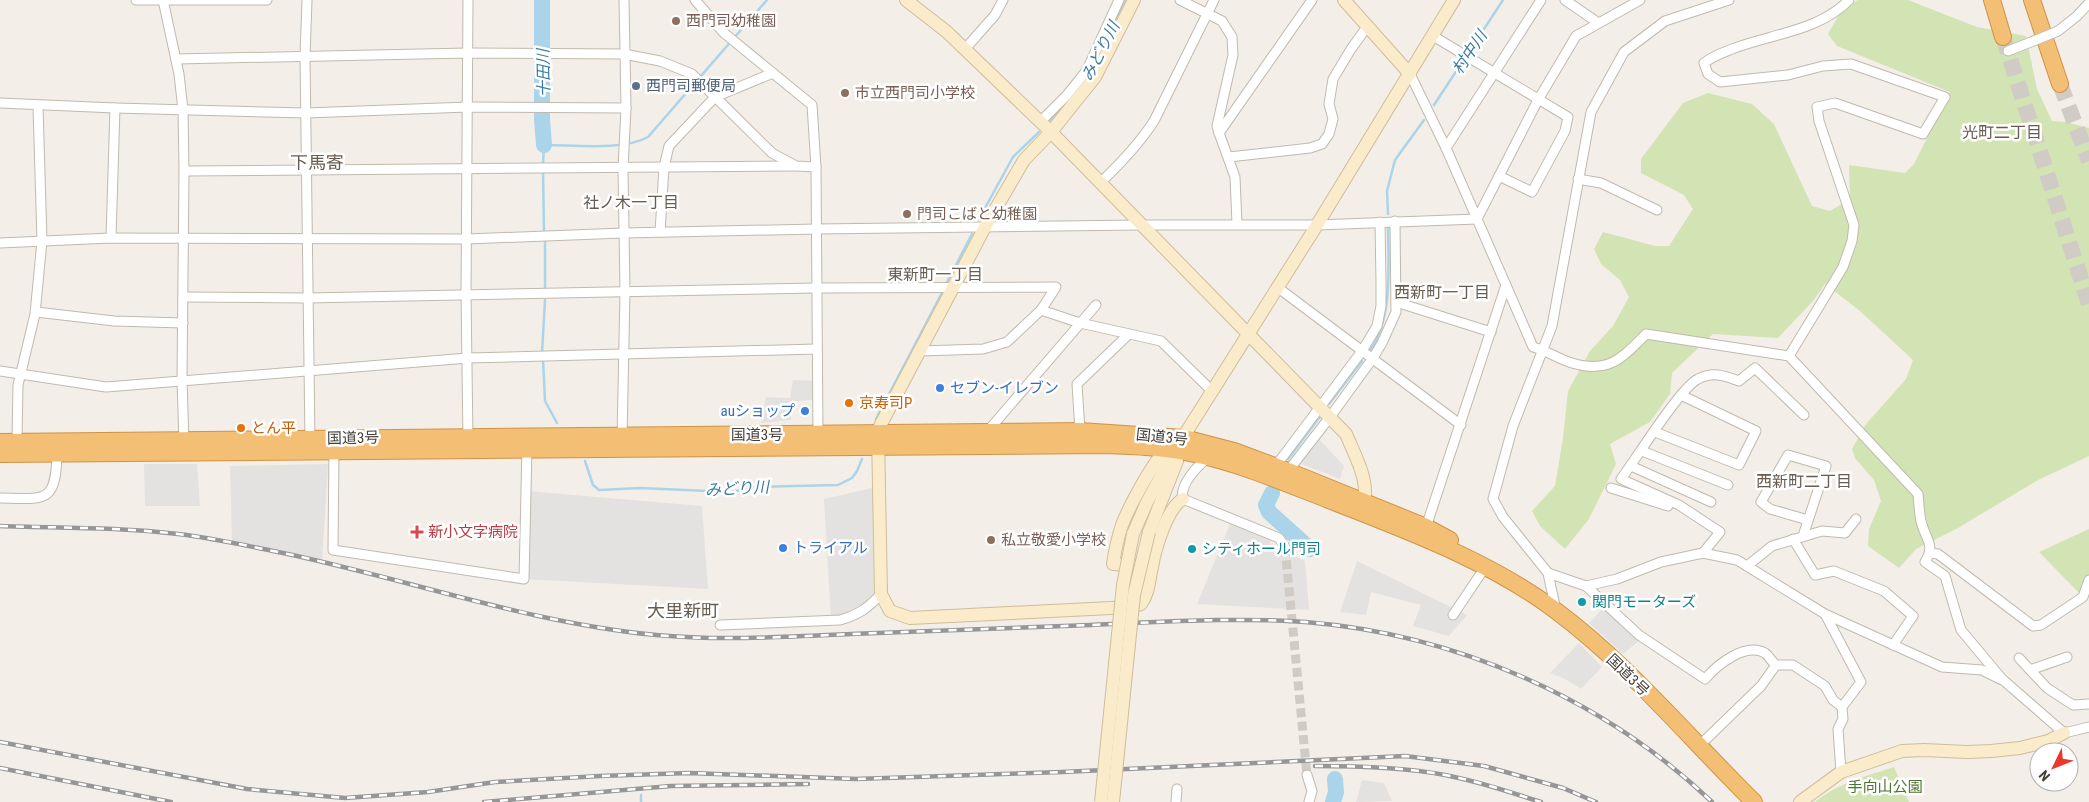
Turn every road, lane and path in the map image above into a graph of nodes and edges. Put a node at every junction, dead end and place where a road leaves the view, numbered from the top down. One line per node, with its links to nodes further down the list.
1 (136, 0): 2 (street)
2 (164, 0): 3 (street); 34 (street)
3 (267, 0)
4 (307, 0): 33 (street)
5 (468, 0): 31 (street)
6 (624, 0): 32 (street)
7 (906, 0): 30 (street)
8 (1003, 0): 30 (street)
9 (1119, 0): 48 (street)
10 (1134, 0): 49 (street)
11 (1180, 0): 25 (street)
12 (1214, 0): 25 (street)
13 (1312, 0): 50 (street)
14 (1344, 0): 27 (street)
15 (1454, 0): 28 (street)
16 (1541, 0): 36 (street)
17 (1566, 0): 26 (street)
18 (1640, 0): 26 (street)
19 (1730, 0): 61 (street)
20 (1849, 0): 102 (street)
21 (1992, 0): 29 (highway)
22 (2032, 0): 38 (highway)
23 (698, 1): 35 (street)
24 (2089, 3): 29 (street, bridge)
25 (1207, 14): 50 (street); 62 (street)
26 (1598, 22): 40 (street)
27 (1367, 27): 37 (street); 52 (street)
28 (1433, 36): 36 (street); 37 (street)
29 (2005, 44)
30 (964, 49): 48 (street)
31 (468, 53): 32 (street); 33 (street); 44 (street)
32 (624, 54): 39 (street); 45 (street)
33 (305, 56): 34 (street); 47 (street)
34 (176, 59): 46 (street)
35 (773, 72): 39 (street); 55 (street)
36 (1495, 73): 40 (street); 51 (street)
37 (1410, 74): 51 (street); 69 (street)
38 (2060, 84)
39 (715, 97): 53 (street); 54 (street)
40 (1538, 100): 60 (street); 60 (street)
41 (0, 103): 42 (street)
42 (38, 106): 43 (street); 78 (street)
43 (115, 108): 46 (street); 74 (street)
44 (468, 108): 45 (street); 47 (street); 56 (street)
45 (626, 108): 57 (street)
46 (183, 110): 47 (street); 59 (street)
47 (306, 113): 58 (street)
48 (1040, 122): 49 (street)
49 (1051, 132): 62 (street); 70 (street)
50 (1219, 133): 52 (street)
51 (1446, 148): 64 (street)
52 (1229, 156): 67 (street)
53 (796, 166): 54 (street); 55 (street)
54 (664, 167): 57 (street); 73 (street)
55 (816, 167): 71 (street)
56 (468, 168): 57 (street); 58 (street); 76 (street)
57 (623, 168): 72 (street)
58 (307, 170): 59 (street); 75 (street)
59 (184, 171): 77 (street)
60 (1499, 176): 64 (street)
61 (1578, 179): 63 (street); 98 (street)
62 (1101, 182): 68 (street)
63 (1658, 210)
64 (1477, 219): 65 (street); 80 (street)
65 (1395, 221): 66 (street); 88 (street)
66 (1380, 222): 69 (street); 100 (street)
67 (1237, 224): 68 (street); 69 (street)
68 (1140, 225): 70 (street); 94 (street)
69 (1317, 226): 81 (street)
70 (985, 227): 71 (street); 83 (street)
71 (817, 229): 73 (street); 82 (street)
72 (623, 232): 73 (street); 76 (street); 84 (street)
73 (660, 232)
74 (111, 238): 77 (street); 78 (street)
75 (307, 239): 76 (street); 77 (street); 87 (street)
76 (467, 239): 85 (street)
77 (182, 240): 86 (street)
78 (42, 241): 79 (street); 91 (street)
79 (0, 243)
80 (1506, 285): 95 (street); 98 (street)
81 (1277, 287): 94 (street); 100 (street)
82 (817, 288): 83 (street); 84 (street); 97 (street)
83 (952, 288): 90 (street); 99 (street)
84 (625, 291): 85 (street); 101 (street)
85 (466, 294): 87 (street); 103 (street)
86 (183, 297): 87 (street); 93 (street)
87 (307, 298): 106 (street)
88 (1396, 302): 95 (street); 104 (street)
89 (1096, 305): 92 (street)
90 (1041, 310): 92 (street); 99 (street)
91 (36, 312): 93 (street); 107 (street)
92 (1080, 322): 96 (street); 116 (street)
93 (183, 323): 108 (street)
94 (1248, 332): 109 (street); 111 (street)
95 (1491, 332): 114 (street)
96 (1128, 334): 109 (street); 115 (street)
97 (817, 349): 101 (street); 118 (street)
98 (1544, 350): 102 (street); 153 (street)
99 (920, 351): 120 (street)
100 (1362, 351): 104 (street); 111 (street)
101 (624, 355): 103 (street); 122 (street)
102 (1789, 356): 149 (street)
103 (468, 358): 106 (street); 124 (street)
104 (1373, 358): 113 (street); 114 (street)
105 (0, 370): 107 (street)
106 (308, 371): 108 (street); 125 (street)
107 (19, 374): 108 (street); 119 (street)
108 (182, 380): 126 (street)
109 (1211, 390): 127 (street)
110 (1681, 396): 112 (street); 117 (street); 117 (street)
111 (1320, 406): 113 (street); 134 (street)
112 (1804, 414)
113 (1330, 417): 134 (street); 140 (street)
114 (1460, 425): 144 (street)
115 (1080, 431): 116 (highway, 国道3号); 127 (highway, 国道3号)
116 (987, 432): 120 (highway, 国道3号)
117 (1655, 432): 130 (street)
118 (818, 434): 120 (highway, 国道3号); 122 (highway, 国道3号)
119 (17, 441): 121 (highway, 国道3号); 128 (highway, 国道3号)
120 (879, 441): 122 (highway, 国道3号); 127 (highway, 国道3号); 156 (street)
121 (0, 442)
122 (622, 442): 123 (highway, 国道3号)
123 (528, 443): 124 (highway, 国道3号); 129 (street)
124 (468, 444): 125 (highway, 国道3号); 129 (highway, 国道3号)
125 (310, 445): 126 (highway, 国道3号); 129 (highway, 国道3号)
126 (184, 447): 128 (highway, 国道3号)
127 (1176, 447): 132 (highway, 国道3号); 134 (highway, 国道3号); 152 (street); 176 (street, bridge); 177 (street, bridge)
128 (57, 448): 131 (highway, 国道3号); 137 (street)
129 (334, 451)
130 (1642, 451): 133 (street); 135 (street)
131 (0, 454)
132 (1209, 458): 138 (street); 140 (highway, 国道3号)
133 (1631, 466): 139 (street); 141 (street)
134 (1281, 468): 140 (highway, 国道3号)
135 (1728, 485)
136 (1611, 488): 141 (street)
137 (0, 498)
138 (1183, 500): 147 (street); 152 (street)
139 (1711, 502)
140 (1364, 507): 144 (highway, 国道3号); 150 (highway, 国道3号)
141 (1690, 512): 148 (street)
142 (1856, 519): 145 (street)
143 (1808, 520): 145 (street)
144 (1426, 527): 150 (highway, 国道3号)
145 (1803, 536): 146 (street)
146 (1793, 540): 151 (street); 162 (street)
147 (1286, 547)
148 (1702, 553): 151 (street); 155 (street)
149 (1930, 553): 157 (street); 167 (street)
150 (1486, 566): 158 (highway, 国道3号); 160 (street)
151 (1747, 566): 159 (street)
152 (1152, 567): 156 (street)
153 (1548, 573): 155 (street); 158 (street)
154 (2089, 580): 157 (street)
155 (1586, 586): 165 (street)
156 (881, 594): 161 (street)
157 (2086, 601)
158 (1556, 611): 172 (highway, 国道3号)
159 (1825, 614): 162 (street); 169 (street)
160 (1453, 616)
161 (720, 625)
162 (1893, 645): 167 (street)
163 (2067, 656): 166 (street)
164 (2019, 658): 166 (street)
165 (1776, 665): 169 (street); 172 (street)
166 (2030, 670): 168 (street)
167 (2002, 680): 171 (street)
168 (2089, 704)
169 (1842, 707): 173 (street)
170 (2089, 727): 171 (street)
171 (2064, 733): 173 (street)
172 (1699, 746): 180 (highway, 国道3号)
173 (1841, 772): 181 (street)
174 (1307, 775): 179 (street)
175 (1176, 789): 178 (street)
176 (1101, 802)
177 (1113, 802)
178 (1176, 802)
179 (1309, 802)
180 (1754, 802)
181 (1800, 802)

